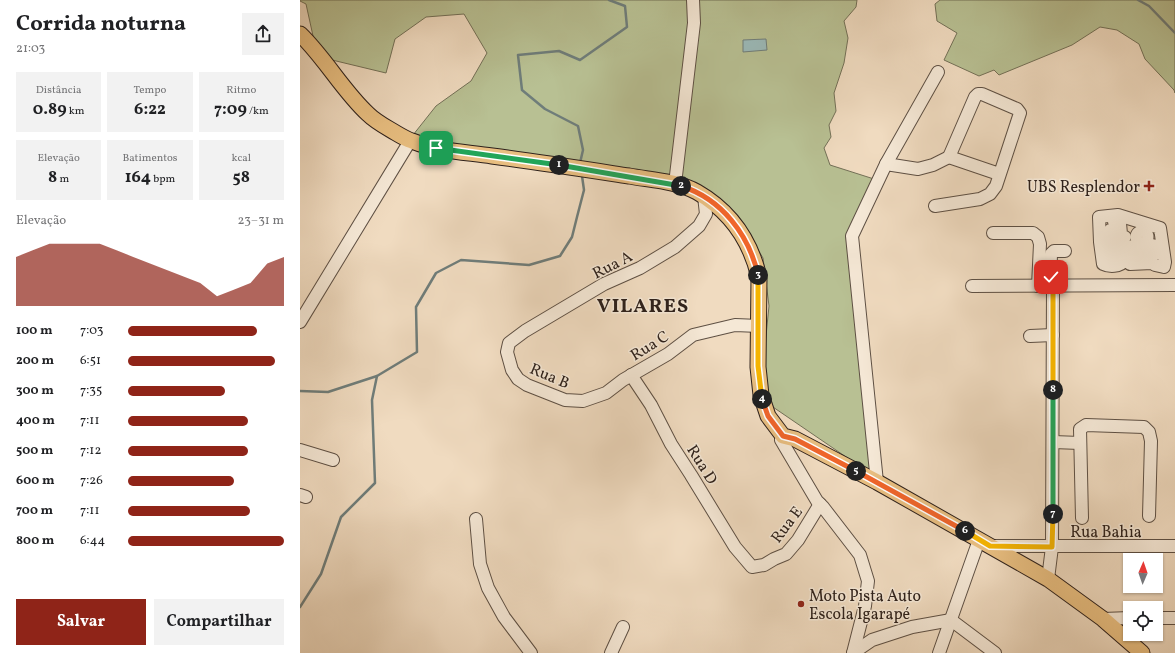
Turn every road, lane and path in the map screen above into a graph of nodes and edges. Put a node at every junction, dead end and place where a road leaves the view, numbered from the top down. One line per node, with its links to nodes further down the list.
1 (693, 0): 8 (street)
2 (302, 41): 4 (main road)
3 (938, 72): 6 (street)
4 (410, 141): 8 (main road); 20 (street)
5 (949, 157): 6 (street); 7 (street); 7 (street)
6 (886, 164): 32 (street)
7 (999, 174): 10 (street)
8 (675, 184): 9 (main road)
9 (704, 196): 21 (main road); 24 (street, Rua A)
10 (935, 206)
11 (1114, 222): 14 (street)
12 (1096, 226): 16 (street)
13 (993, 234): 19 (street)
14 (1161, 234): 16 (street); 16 (street)
15 (1065, 251): 19 (street)
16 (1164, 267)
17 (1175, 285): 19 (street)
18 (972, 286): 19 (street)
19 (1047, 286): 23 (street)
20 (300, 322)
21 (758, 326): 25 (street, Rua C); 27 (main road)
22 (1030, 336): 23 (street)
23 (1053, 336): 28 (street)
24 (509, 343): 26 (street, Rua B)
25 (631, 375): 26 (street, Rua C); 40 (street, Rua D)
26 (583, 401)
27 (783, 436): 32 (main road); 33 (street)
28 (1053, 442): 29 (street); 39 (street)
29 (1080, 442): 34 (street); 35 (street)
30 (300, 450): 31 (street)
31 (333, 460)
32 (877, 482): 37 (main road)
33 (820, 504): 40 (street, Rua E); 51 (street)
34 (1149, 516)
35 (1082, 518)
36 (476, 519): 49 (street)
37 (984, 543): 39 (street, Rua Bahia); 41 (main road); 46 (street)
38 (1175, 546): 39 (street, Rua Bahia)
39 (1052, 547): 41 (street)
40 (752, 567)
41 (1048, 579): 45 (main road)
42 (1123, 618): 45 (street)
43 (1163, 618): 44 (street)
44 (1175, 618)
45 (1103, 619): 48 (main road)
46 (951, 620): 51 (street); 52 (street); 53 (street)
47 (624, 627): 50 (street)
48 (1135, 651)
49 (531, 653)
50 (611, 653)
51 (853, 653)
52 (940, 653)
53 (994, 653)

